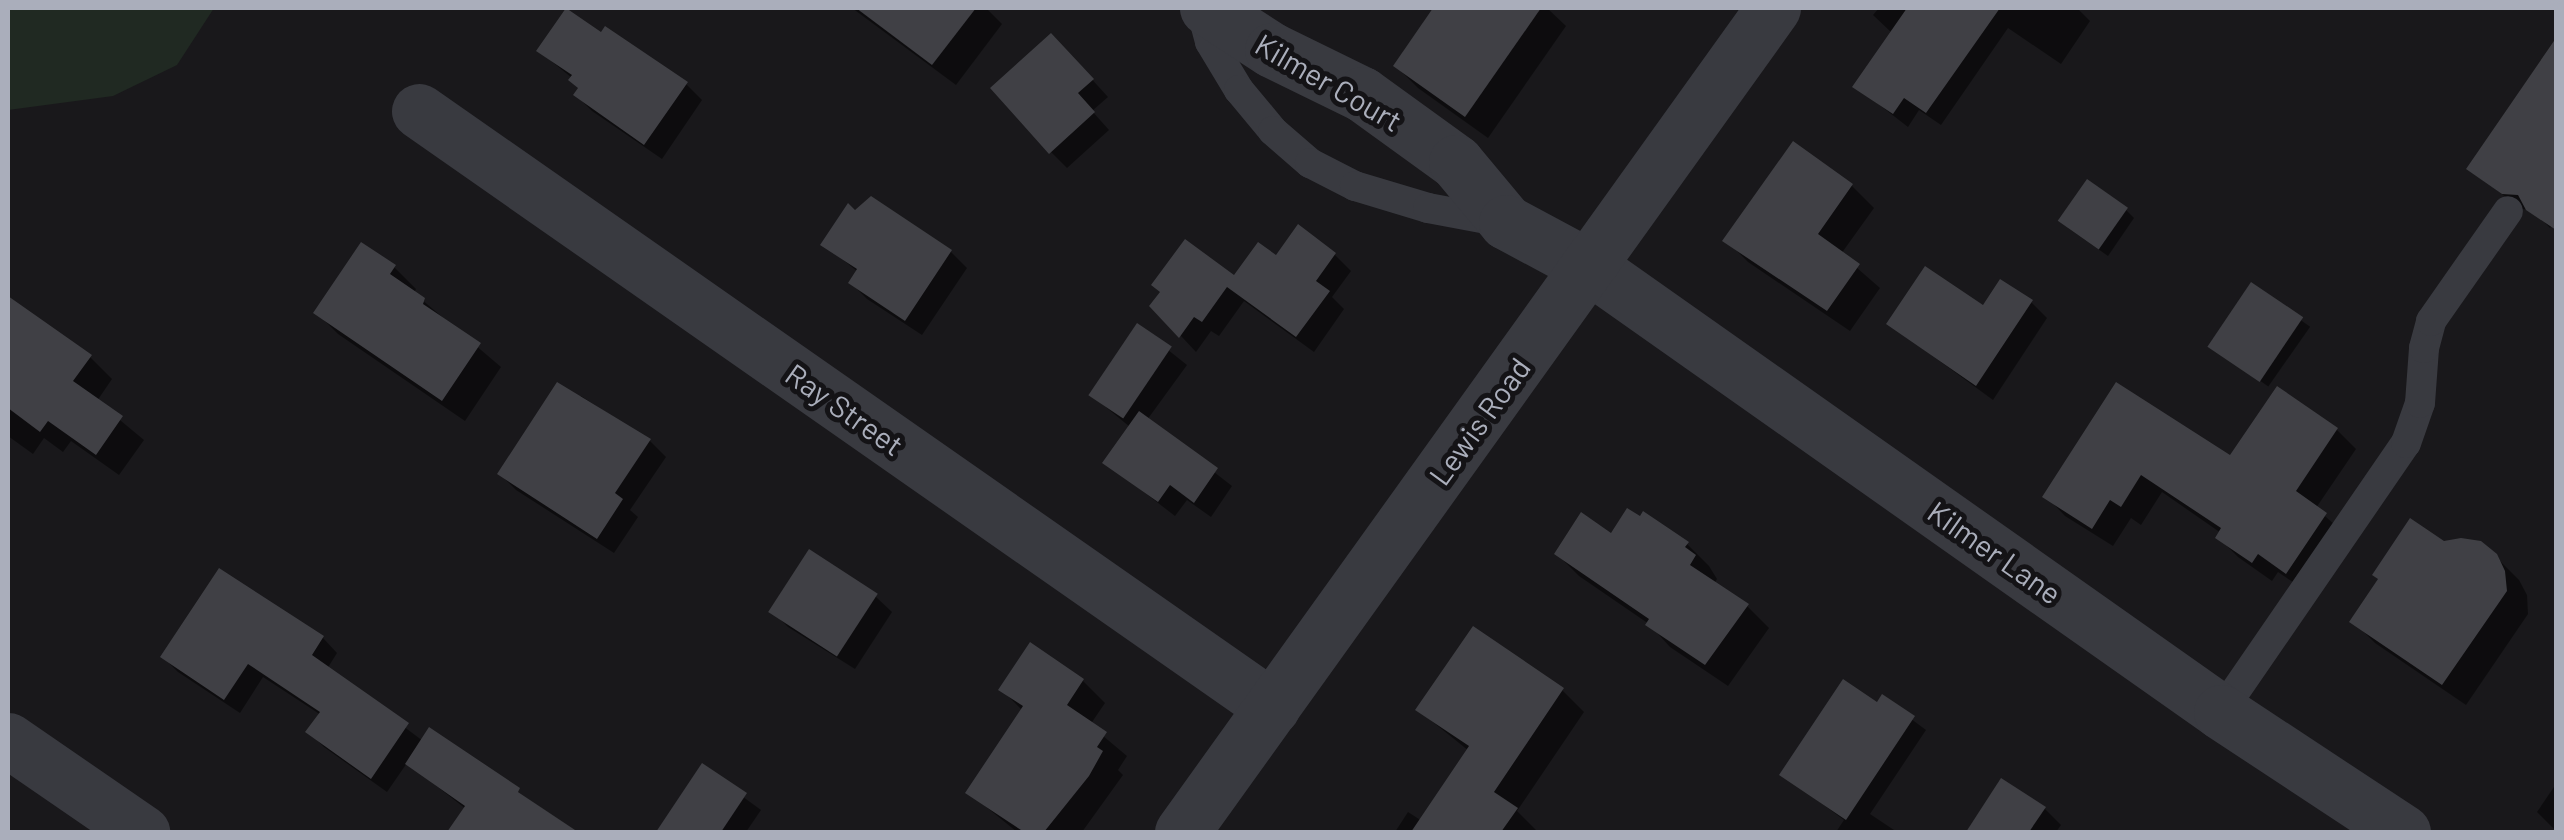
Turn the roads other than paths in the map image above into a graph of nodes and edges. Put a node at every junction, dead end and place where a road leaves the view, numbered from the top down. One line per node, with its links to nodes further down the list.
1 (1204, 8): 5 (street, Kilmer Court); 5 (lane)
2 (1772, 8): 6 (street, Lewis Road)
3 (419, 111): 7 (street, Ray Street)
4 (2508, 211): 8 (lane)
5 (1506, 222): 6 (street, Kilmer Court)
6 (1590, 267): 7 (street, Lewis Road); 8 (street, Kilmer Lane)
7 (1272, 708): 11 (street, Lewis Road)
8 (2221, 712): 12 (street, Kilmer Lane)
9 (8, 740): 10 (street)
10 (142, 832)
11 (1182, 832)
12 (2403, 832)

